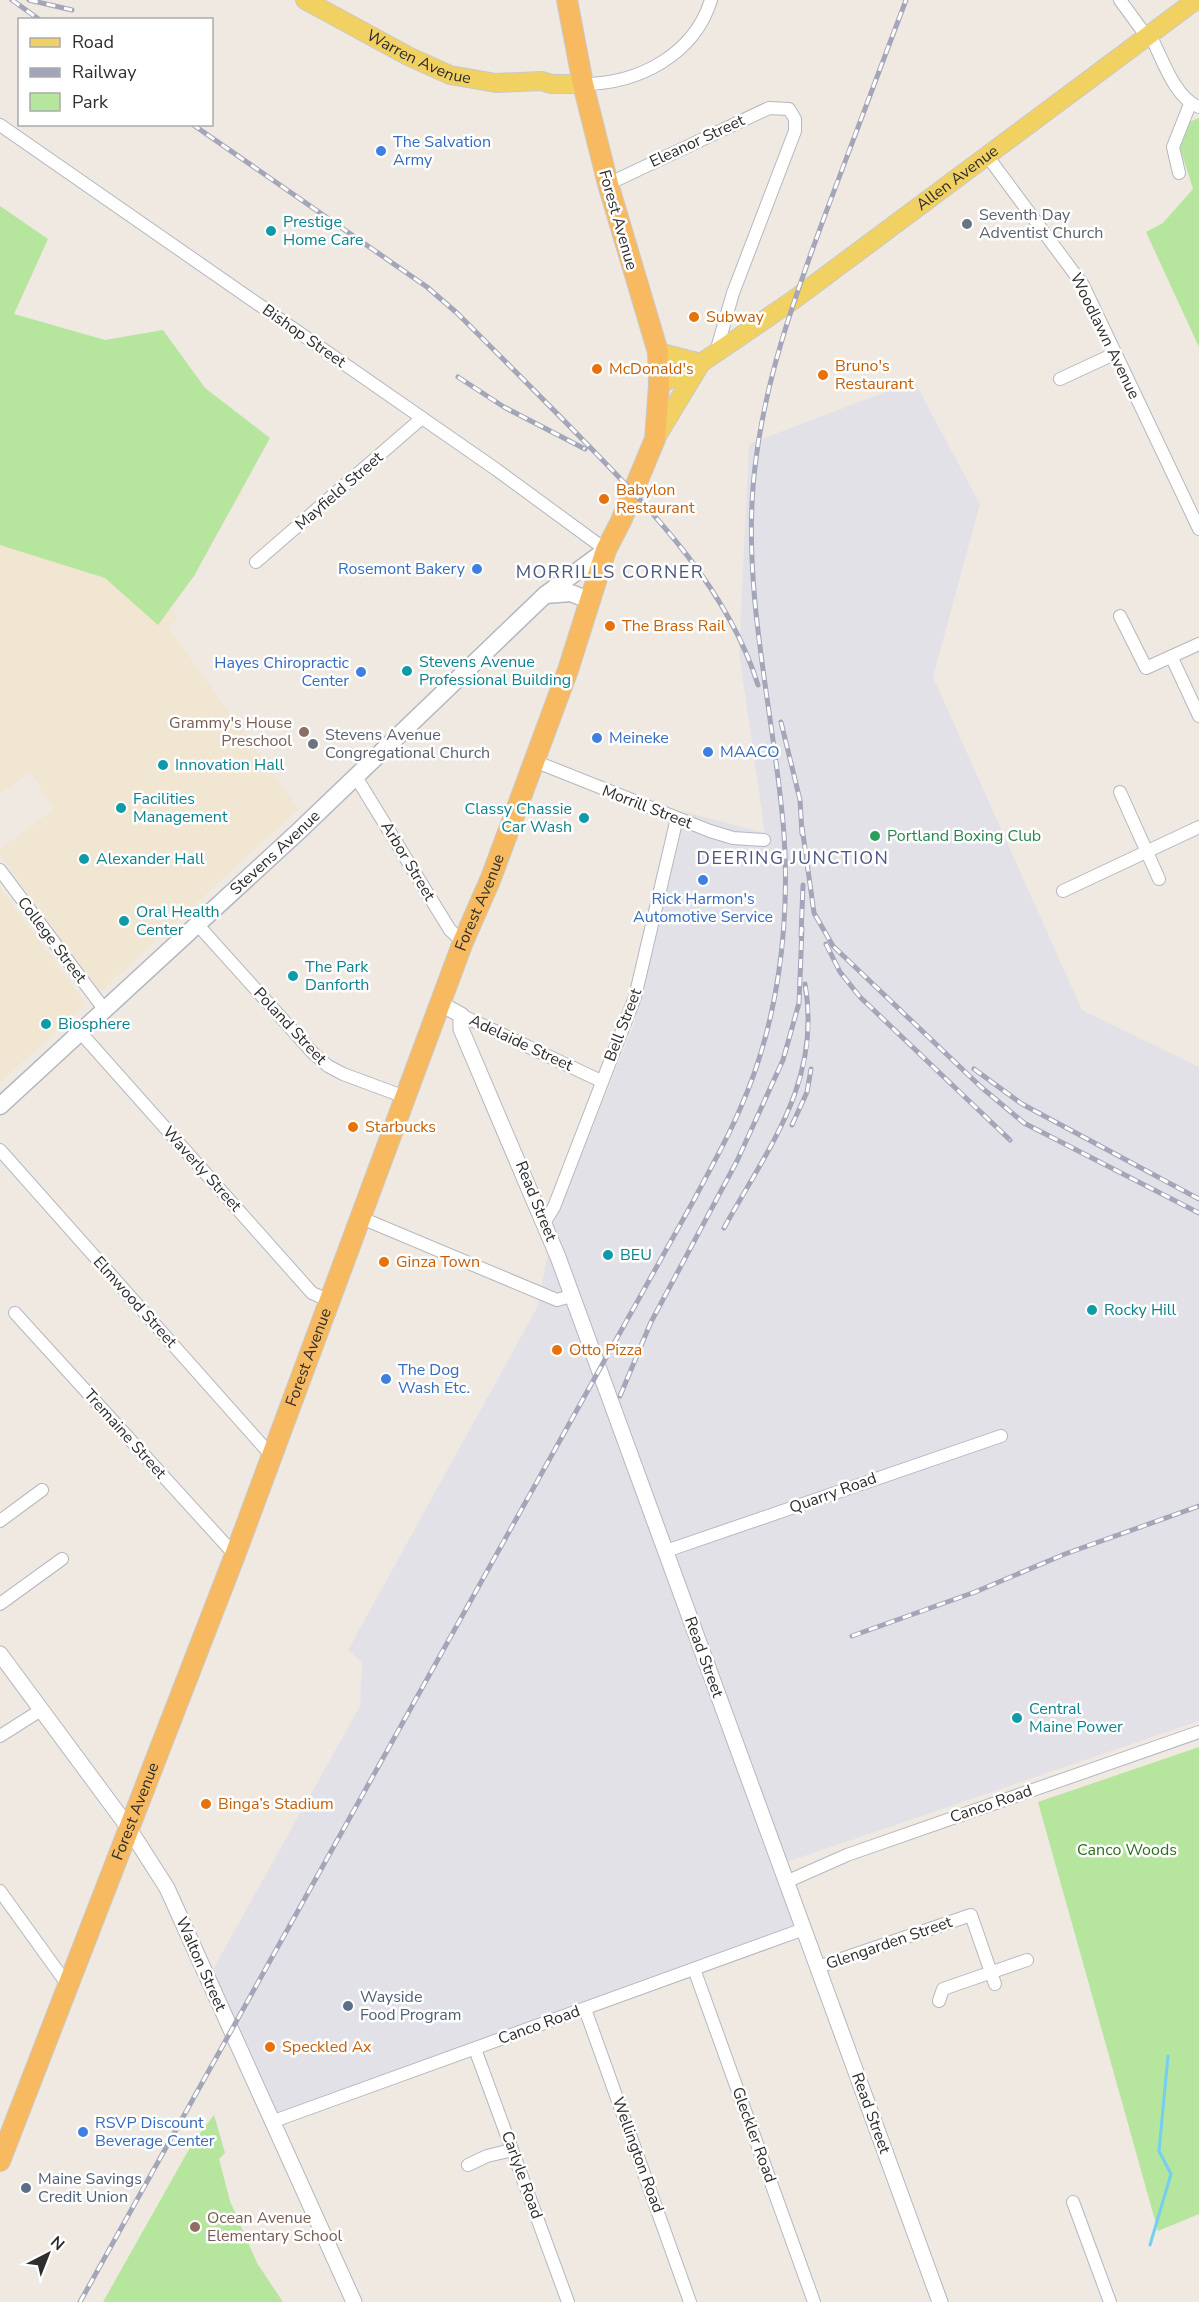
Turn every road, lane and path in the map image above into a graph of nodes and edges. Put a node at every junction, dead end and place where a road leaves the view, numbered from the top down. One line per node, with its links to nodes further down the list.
1 (305, 0): 7 (main road, Warren Avenue)
2 (567, 0): 7 (highway, Forest Avenue)
3 (711, 0): 7 (street)
4 (1120, 0): 6 (street)
5 (1196, 0): 6 (main road, Allen Avenue)
6 (1149, 36): 8 (street); 10 (main road, Allen Avenue)
7 (582, 78): 12 (highway, Forest Avenue)
8 (1195, 106): 11 (street)
9 (0, 126): 18 (street, Bishop Street)
10 (988, 157): 14 (street, Woodlawn Avenue); 15 (main road, Allen Avenue)
11 (1179, 173)
12 (608, 184): 13 (highway, Forest Avenue); 15 (street, Eleanor Street)
13 (658, 352): 15 (main road); 17 (highway, Forest Avenue)
14 (1114, 354): 16 (street); 20 (street, Woodlawn Avenue)
15 (708, 358): 17 (main road, Allen Avenue); 19 (main road)
16 (1060, 379)
17 (659, 385): 19 (highway, Forest Avenue)
18 (422, 417): 21 (street, Bishop Street); 22 (street, Mayfield Street)
19 (655, 439): 21 (highway, Forest Avenue)
20 (1199, 530)
21 (606, 550): 23 (main road, Stevens Avenue); 24 (highway, Forest Avenue)
22 (256, 562)
23 (545, 595): 24 (main road); 30 (main road, Stevens Avenue)
24 (591, 601): 29 (highway, Forest Avenue)
25 (1120, 616): 27 (street)
26 (1199, 644): 27 (street)
27 (1172, 658): 28 (street)
28 (1199, 716)
29 (534, 761): 32 (street, Morrill Street); 40 (highway, Forest Avenue)
30 (356, 777): 39 (main road, Stevens Avenue); 40 (street, Arbor Street)
31 (1120, 792): 35 (street)
32 (677, 818): 34 (street, Morrill Street); 45 (street, Bell Street)
33 (1199, 827): 35 (street)
34 (764, 840)
35 (1147, 853): 37 (street); 38 (street)
36 (0, 870): 42 (street, College Street)
37 (1159, 879)
38 (1062, 891)
39 (198, 924): 42 (main road, Stevens Avenue); 46 (street, Poland Street)
40 (463, 942): 41 (highway, Forest Avenue)
41 (441, 1004): 43 (street, Adelaide Street); 46 (highway, Forest Avenue)
42 (104, 1009): 44 (main road, Stevens Avenue)
43 (461, 1015): 45 (street, Adelaide Street); 50 (street, Read Street)
44 (80, 1032): 47 (main road, Stevens Avenue); 52 (street, Waverly Street)
45 (601, 1081): 50 (street, Bell Street)
46 (405, 1097): 49 (highway, Forest Avenue)
47 (0, 1106)
48 (0, 1150): 55 (street, Elmwood Street)
49 (359, 1217): 51 (street); 52 (highway, Forest Avenue)
50 (544, 1223): 51 (street, Read Street)
51 (571, 1296): 58 (street, Read Street)
52 (328, 1300): 55 (highway, Forest Avenue)
53 (15, 1313): 59 (street, Tremaine Street)
54 (1001, 1436): 58 (street, Quarry Road)
55 (270, 1454): 59 (highway, Forest Avenue)
56 (42, 1490): 57 (street)
57 (0, 1521)
58 (666, 1551): 67 (street, Read Street)
59 (235, 1555): 66 (highway, Forest Avenue)
60 (62, 1559): 61 (street)
61 (0, 1604)
62 (0, 1654): 63 (street, Walton Street)
63 (40, 1710): 65 (street); 66 (street, Walton Street)
64 (1199, 1732): 67 (street, Canco Road)
65 (0, 1736)
66 (128, 1827): 74 (highway, Forest Avenue); 78 (street, Walton Street)
67 (786, 1882): 69 (street, Read Street)
68 (0, 1891): 74 (street)
69 (804, 1929): 71 (street, Read Street); 72 (street, Canco Road)
70 (1027, 1960): 73 (street)
71 (819, 1967): 73 (street, Glengarden Street); 87 (street, Read Street)
72 (694, 1969): 76 (street, Canco Road); 86 (street, Gleckler Road)
73 (993, 1978): 75 (street)
74 (67, 1984): 80 (highway, Forest Avenue)
75 (939, 2001)
76 (585, 2009): 77 (street, Canco Road); 85 (street, Wellington Road)
77 (475, 2049): 78 (street, Canco Road); 79 (street, Carlyle Road)
78 (274, 2121): 83 (street, Walton Street)
79 (512, 2150): 81 (street); 84 (street, Carlyle Road)
80 (0, 2161)
81 (468, 2165)
82 (1073, 2202): 88 (street)
83 (354, 2302)
84 (568, 2302)
85 (690, 2302)
86 (814, 2302)
87 (940, 2302)
88 (1110, 2302)

